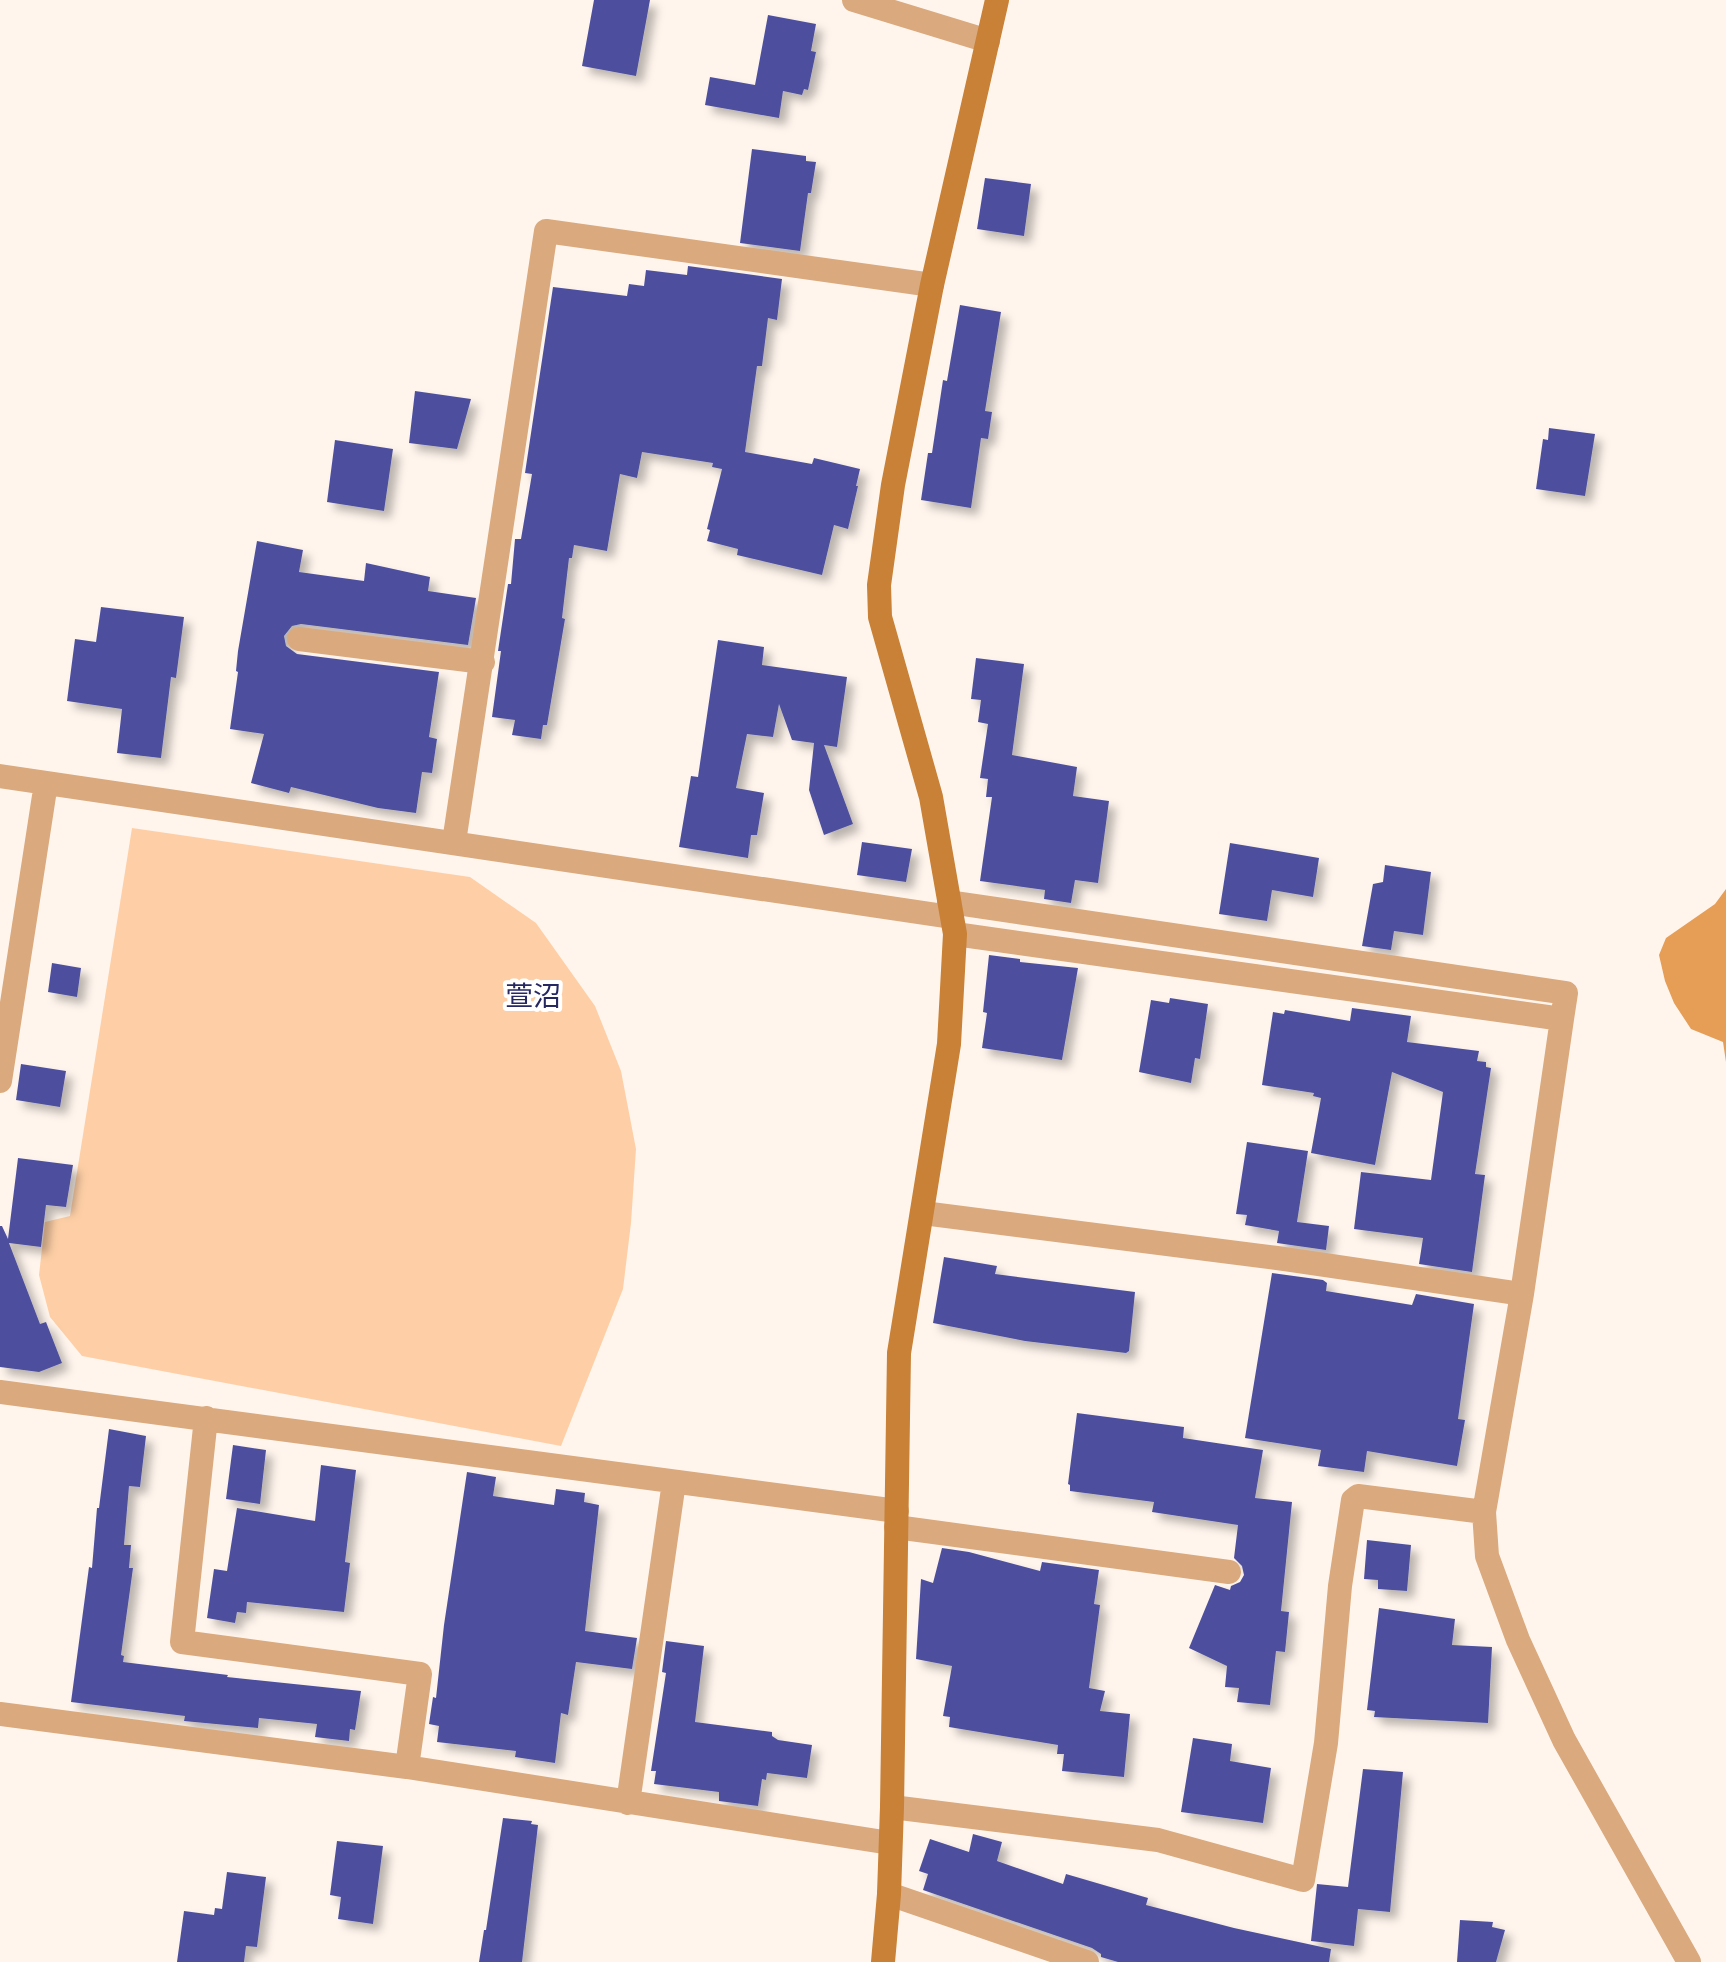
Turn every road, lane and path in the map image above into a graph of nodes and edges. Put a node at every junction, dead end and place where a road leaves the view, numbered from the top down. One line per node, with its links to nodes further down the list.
1 (854, 0): 3 (street)
2 (997, 0): 3 (street)
3 (988, 41): 4 (street)
4 (932, 285): 6 (street); 10 (street)
5 (299, 639): 6 (street)
6 (483, 662): 9 (street)
7 (0, 776): 8 (street)
8 (46, 783): 9 (street); 16 (street)
9 (454, 842): 10 (street)
10 (952, 918): 11 (street); 12 (street); 17 (street)
11 (1061, 919): 12 (street); 13 (street)
12 (1054, 948): 14 (street)
13 (1371, 964): 14 (street); 15 (street)
14 (1367, 992): 15 (street)
15 (1562, 1019): 18 (street)
16 (0, 1081)
17 (923, 1213): 18 (street); 23 (street)
18 (1522, 1294): 22 (street)
19 (0, 1392): 20 (street)
20 (206, 1418): 21 (street); 26 (street)
21 (674, 1482): 23 (street); 27 (street)
22 (1484, 1512): 28 (street); 33 (street)
23 (897, 1519): 24 (street); 28 (street)
24 (1229, 1572)
25 (0, 1714): 26 (street)
26 (407, 1767): 27 (street)
27 (628, 1803): 29 (street)
28 (892, 1807): 29 (street)
29 (890, 1843): 30 (street)
30 (889, 1894): 31 (street); 32 (street)
31 (883, 1962)
32 (1087, 1962)
33 (1689, 1962)

